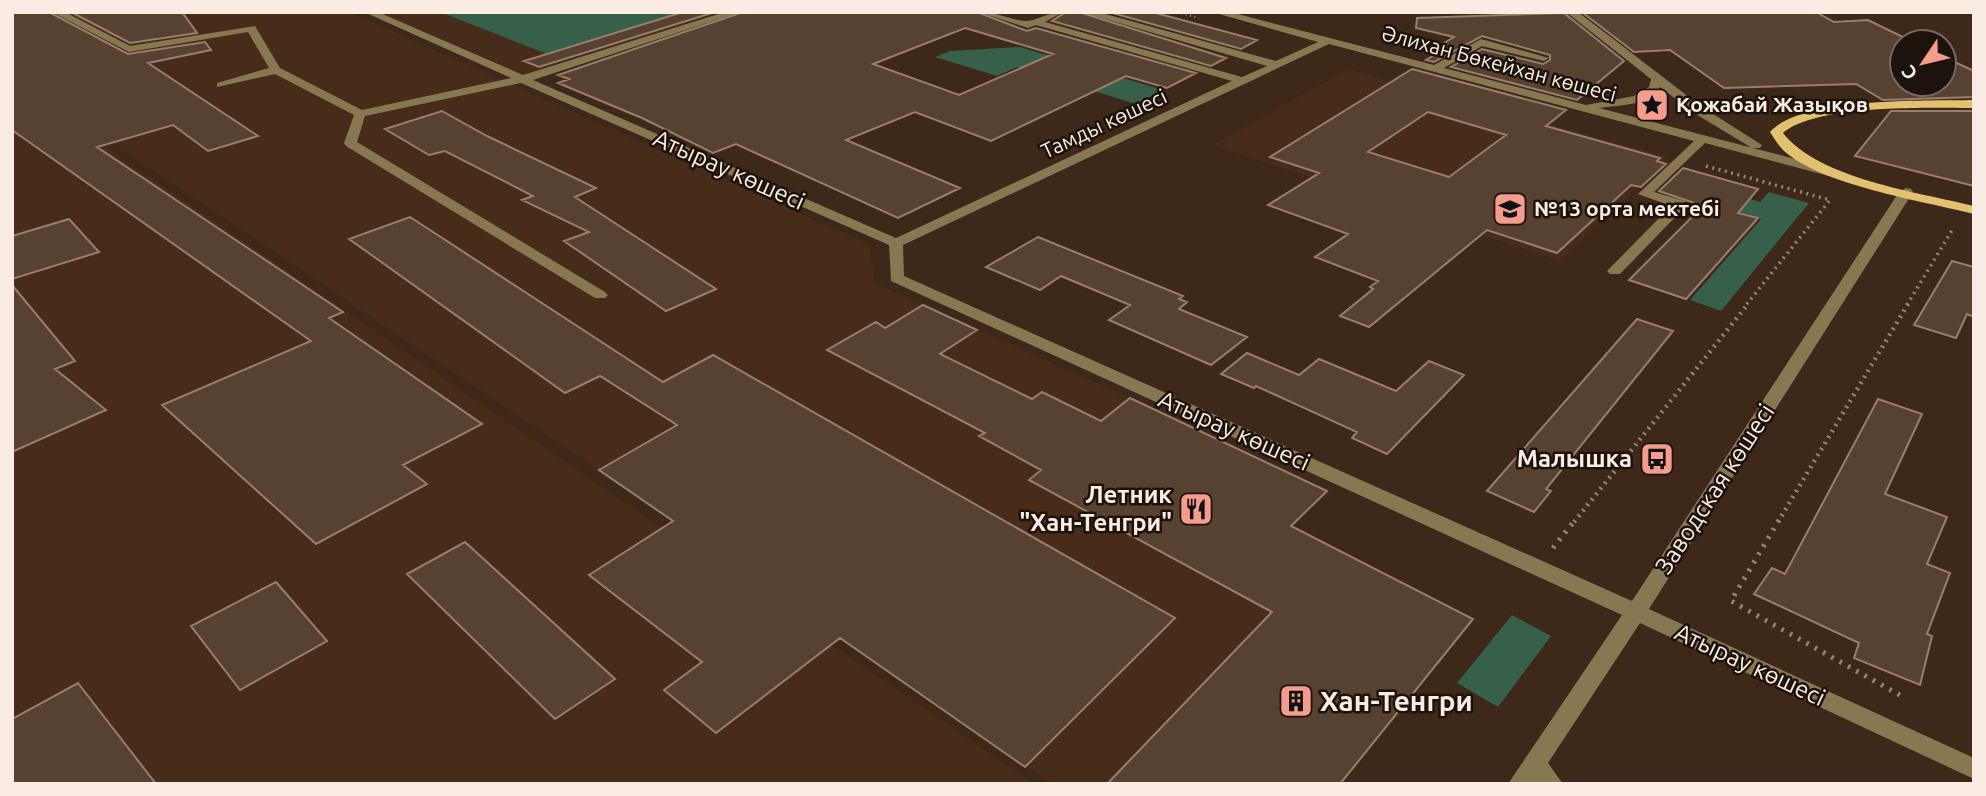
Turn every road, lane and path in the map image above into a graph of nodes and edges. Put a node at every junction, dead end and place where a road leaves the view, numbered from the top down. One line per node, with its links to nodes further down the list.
1 (57, 12): 14 (street)
2 (369, 12): 15 (street, Атырау көшесі)
3 (736, 12): 15 (street)
4 (984, 12): 9 (street)
5 (1058, 12): 9 (street)
6 (1086, 12): 12 (street)
7 (1217, 12): 10 (street, Әлихан Бөкейхан көшесі)
8 (1572, 12): 16 (street)
9 (1035, 22): 17 (street)
10 (1328, 41): 12 (street, Тамды көшесі); 13 (street, Әлихан Бөкейхан көшесі)
11 (1544, 58): 13 (street)
12 (1277, 65): 17 (street, Тамды көшесі)
13 (1435, 69): 20 (street, Әлихан Бөкейхан көшесі)
14 (276, 70): 18 (street); 21 (street)
15 (523, 79): 21 (street); 28 (street, Атырау көшесі)
16 (1657, 79): 20 (street); 24 (street)
17 (1243, 81): 28 (street, Тамды көшесі)
18 (221, 85)
19 (1974, 104): 24 (main road)
20 (1578, 107): 22 (street, Әлихан Бөкейхан көшесі)
21 (360, 114): 30 (street)
22 (1703, 139): 23 (street); 24 (street, Әлихан Бөкейхан көшесі)
23 (1682, 159): 29 (street); 31 (path)
24 (1829, 172): 25 (main road, Әлихан Бөкейхан көшесі)
25 (1906, 192): 26 (main road, Әлихан Бөкейхан көшесі); 32 (street, Заводская көшесі)
26 (1974, 209)
27 (1958, 220): 33 (path)
28 (896, 243): 31 (street, Атырау көшесі)
29 (1615, 271)
30 (600, 295)
31 (1538, 568): 32 (street, Атырау көшесі)
32 (1636, 612): 34 (street, Атырау көшесі); 35 (street, Заводская көшесі)
33 (1905, 698)
34 (1974, 769)
35 (1527, 774): 36 (street)
36 (1551, 784)

